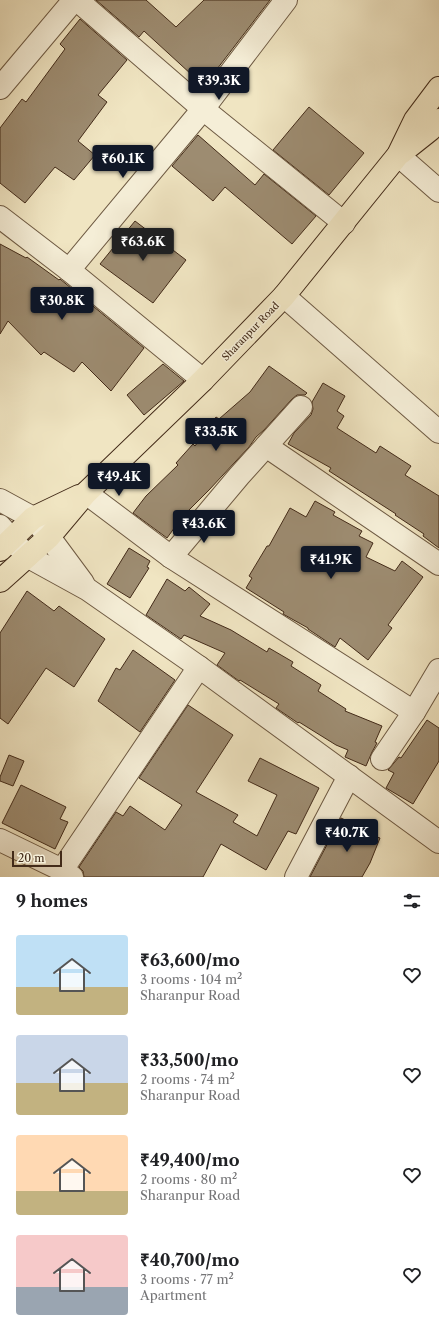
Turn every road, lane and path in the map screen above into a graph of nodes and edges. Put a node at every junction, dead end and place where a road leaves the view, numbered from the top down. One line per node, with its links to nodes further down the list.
1 (74, 0): 4 (street)
2 (77, 0): 6 (street)
3 (286, 0): 6 (street)
4 (0, 88)
5 (439, 88): 8 (main road, Sharanpur Road)
6 (203, 109): 11 (street); 12 (street)
7 (439, 120): 8 (main road, Sharanpur Road)
8 (398, 155): 9 (street); 11 (main road, Sharanpur Road)
9 (439, 191)
10 (0, 217): 12 (street)
11 (344, 223): 13 (main road, Sharanpur Road)
12 (69, 270): 14 (street)
13 (284, 296): 14 (main road, Sharanpur Road); 16 (street)
14 (203, 380): 18 (main road, Sharanpur Road)
15 (301, 407): 17 (street)
16 (439, 432)
17 (266, 446): 24 (street); 25 (street)
18 (86, 493): 20 (main road, Sharanpur Road); 21 (main road, Sharanpur Road); 24 (street)
19 (0, 500): 20 (street)
20 (33, 518): 21 (street); 22 (main road, Sharanpur Road)
21 (49, 537): 23 (main road, Sharanpur Road); 27 (street)
22 (4, 538): 23 (street)
23 (27, 556): 26 (main road, Sharanpur Road); 27 (street)
24 (171, 557): 30 (street)
25 (439, 564)
26 (0, 581)
27 (87, 589): 28 (street)
28 (199, 667): 32 (street); 35 (street)
29 (439, 670): 30 (street)
30 (414, 712): 31 (street)
31 (382, 760)
32 (349, 776): 34 (street); 36 (street)
33 (0, 840): 35 (street)
34 (439, 842)
35 (67, 874)
36 (296, 877)

